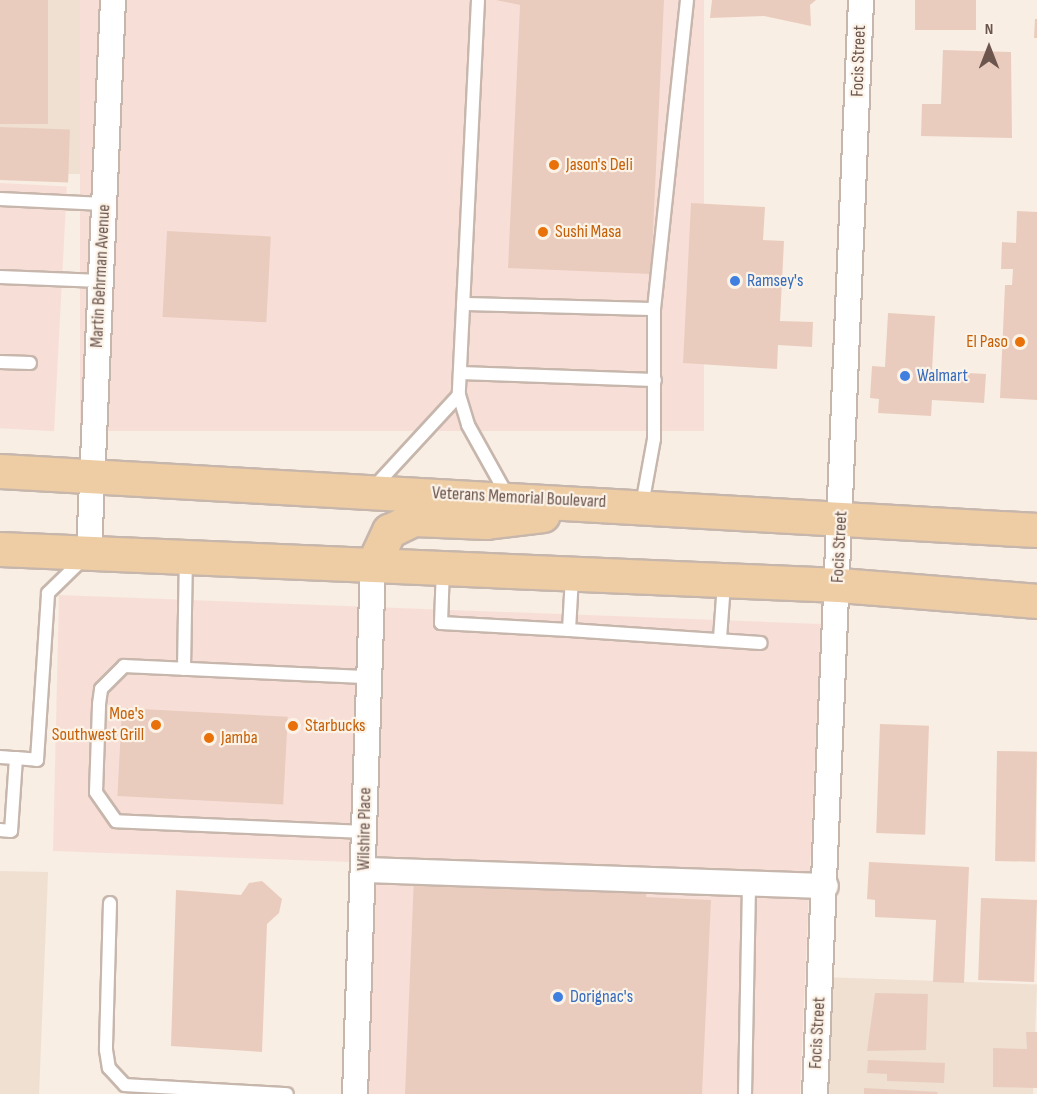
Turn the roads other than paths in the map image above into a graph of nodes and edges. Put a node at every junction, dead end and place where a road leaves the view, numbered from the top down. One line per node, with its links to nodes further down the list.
1 (113, 0): 6 (street, Martin Behrman Avenue)
2 (478, 0): 9 (lane)
3 (687, 0): 10 (lane)
4 (861, 0): 21 (street, Focis Street)
5 (0, 199): 6 (lane)
6 (104, 204): 8 (street, Martin Behrman Avenue)
7 (0, 278): 8 (lane)
8 (101, 281): 17 (street, Martin Behrman Avenue)
9 (463, 304): 10 (lane); 13 (lane)
10 (654, 309): 14 (lane)
11 (0, 362): 12 (lane)
12 (30, 363)
13 (460, 373): 14 (lane); 15 (lane)
14 (655, 380): 20 (lane)
15 (459, 395): 18 (lane); 19 (lane)
16 (0, 471): 17 (main road, Veterans Memorial Boulevard)
17 (92, 476): 18 (main road, Veterans Memorial Boulevard); 24 (street, Martin Behrman Avenue)
18 (370, 490): 19 (main road, Veterans Memorial Boulevard)
19 (509, 498): 20 (main road, Veterans Memorial Boulevard)
20 (632, 505): 21 (main road, Veterans Memorial Boulevard); 26 (main road)
21 (842, 516): 22 (main road, Veterans Memorial Boulevard); 30 (street, Focis Street)
22 (1037, 530)
23 (0, 549): 24 (main road)
24 (89, 552): 25 (main road); 38 (lane)
25 (186, 557): 26 (main road); 35 (lane)
26 (373, 565): 27 (main road); 36 (street, Wilshire Place)
27 (443, 568): 28 (main road); 32 (lane)
28 (572, 572): 29 (main road); 32 (lane)
29 (724, 580): 30 (main road); 33 (lane)
30 (838, 585): 31 (main road); 43 (street, Focis Street)
31 (1037, 601)
32 (569, 630): 33 (lane)
33 (720, 638): 34 (lane)
34 (761, 643)
35 (183, 669): 36 (lane); 40 (lane)
36 (369, 677): 40 (street, Wilshire Place)
37 (0, 757): 38 (lane)
38 (16, 758): 39 (lane)
39 (0, 830)
40 (365, 831): 41 (street, Wilshire Place)
41 (364, 870): 42 (street); 46 (street, Wilshire Place)
42 (748, 884): 43 (street); 47 (lane)
43 (826, 886): 48 (street, Focis Street)
44 (110, 903): 45 (lane)
45 (287, 1094)
46 (355, 1094)
47 (745, 1094)
48 (815, 1094)

